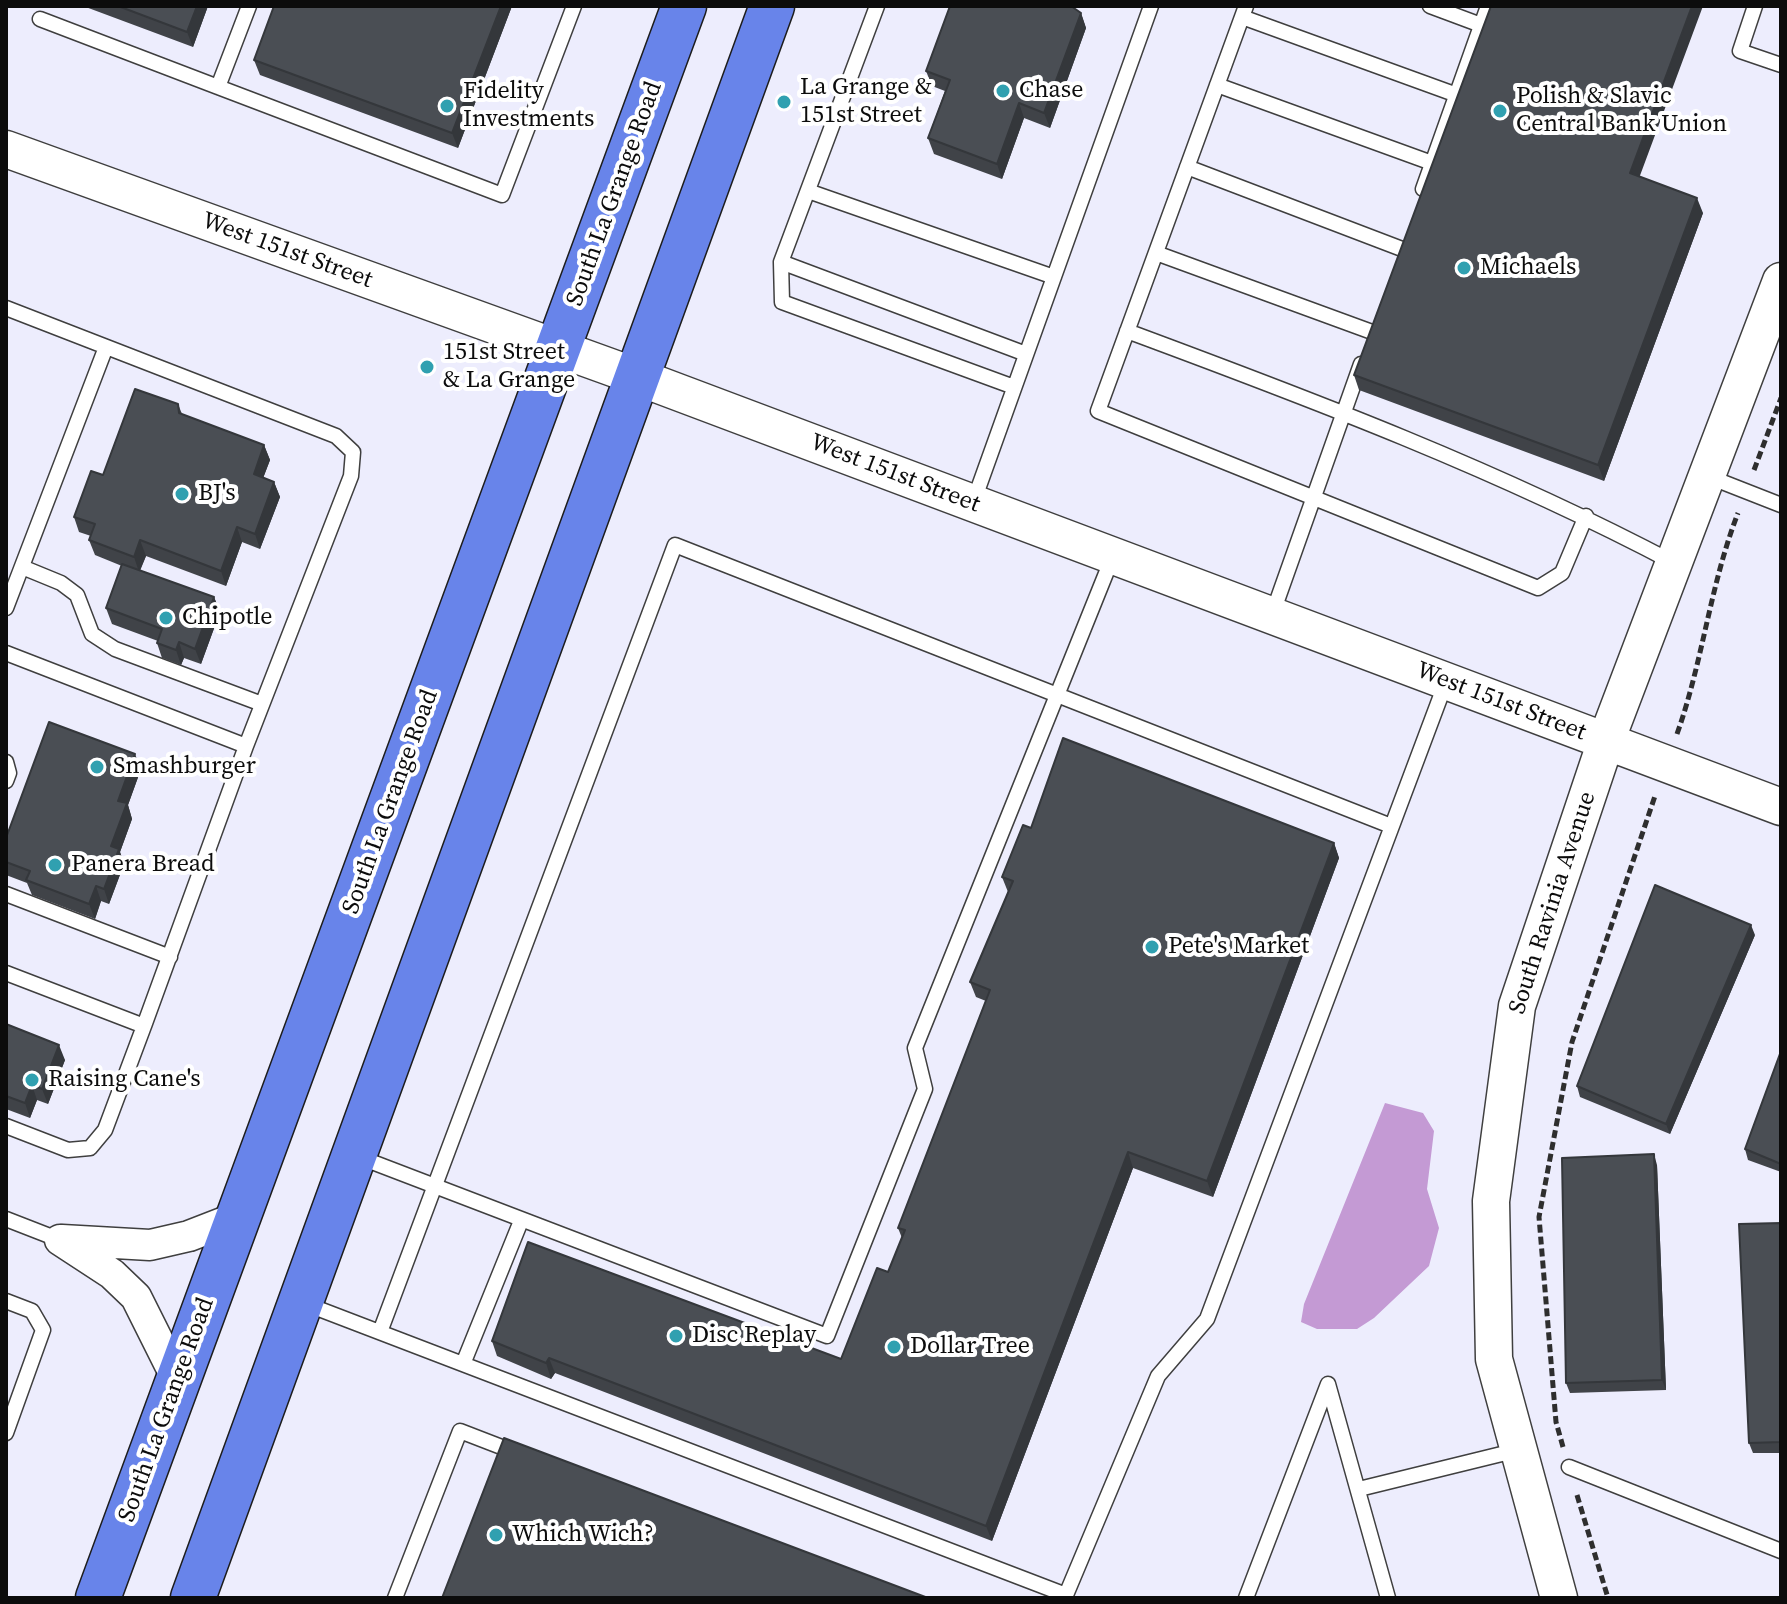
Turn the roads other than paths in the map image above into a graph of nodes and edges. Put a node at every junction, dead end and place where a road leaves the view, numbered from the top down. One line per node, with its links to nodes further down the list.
1 (249, 6): 15 (lane)
2 (574, 6): 15 (lane)
3 (684, 6): 30 (highway, South La Grange Road)
4 (772, 6): 32 (highway)
5 (877, 6): 20 (lane)
6 (1430, 6): 12 (lane)
7 (1488, 6): 12 (lane)
8 (1755, 6): 13 (lane)
9 (1146, 7): 25 (lane)
10 (1244, 11): 14 (lane); 16 (lane)
11 (40, 19): 15 (lane)
12 (1481, 25): 16 (lane)
13 (1781, 65)
14 (1217, 85): 18 (lane); 19 (lane)
15 (218, 87)
16 (1457, 95): 18 (lane)
17 (6, 149): 30 (street, West 151st Street)
18 (1432, 163): 21 (lane)
19 (1187, 167): 22 (lane); 23 (lane)
20 (808, 191): 24 (lane); 25 (lane)
21 (1417, 206)
22 (1402, 249)
23 (1156, 253): 28 (lane); 34 (lane)
24 (781, 262): 31 (lane); 33 (lane)
25 (1054, 277): 31 (lane)
26 (1781, 281): 35 (street, South Ravinia Avenue)
27 (6, 308): 29 (lane)
28 (1127, 331): 34 (lane); 36 (lane)
29 (106, 347): 42 (lane); 48 (lane)
30 (557, 349): 32 (street, West 151st Street); 62 (highway, South La Grange Road)
31 (1026, 354): 33 (lane)
32 (635, 376): 37 (street, West 151st Street); 60 (highway)
33 (1014, 387): 37 (lane)
34 (1344, 411): 36 (lane); 39 (lane)
35 (1707, 476): 38 (lane); 41 (street, South Ravinia Avenue)
36 (1314, 496): 39 (lane); 44 (lane)
37 (973, 503): 40 (street, West 151st Street)
38 (1781, 505)
39 (1586, 516): 41 (lane)
40 (1113, 556): 44 (street, West 151st Street); 47 (lane)
41 (1674, 563): 49 (street, South Ravinia Avenue)
42 (22, 567): 43 (lane); 48 (lane)
43 (6, 608)
44 (1271, 616): 46 (street, West 151st Street)
45 (6, 653): 50 (lane)
46 (1446, 681): 49 (street, West 151st Street); 54 (lane)
47 (1058, 695): 54 (lane); 61 (lane); 64 (lane)
48 (262, 704): 50 (lane)
49 (1606, 741): 53 (street, West 151st Street); 72 (street, South Ravinia Avenue)
50 (246, 746): 56 (lane)
51 (6, 762): 52 (lane)
52 (6, 781)
53 (1781, 807)
54 (1391, 826): 69 (lane)
55 (6, 894): 56 (lane)
56 (170, 957): 58 (lane)
57 (6, 973): 58 (lane)
58 (144, 1026): 59 (lane)
59 (6, 1126)
60 (355, 1156): 61 (lane); 67 (highway)
61 (435, 1189): 64 (lane); 68 (lane)
62 (238, 1217): 65 (street); 70 (highway, South La Grange Road)
63 (6, 1219): 65 (lane)
64 (521, 1221): 69 (lane)
65 (60, 1240): 70 (street)
66 (6, 1301): 71 (lane)
67 (302, 1302): 68 (lane); 78 (highway)
68 (380, 1332): 69 (lane)
69 (463, 1364)
70 (178, 1381): 77 (highway, South La Grange Road)
71 (6, 1433)
72 (1519, 1450): 75 (lane); 82 (street, South Ravinia Avenue)
73 (532, 1459): 79 (lane)
74 (1569, 1467): 76 (lane)
75 (1359, 1489): 80 (lane); 81 (lane)
76 (1781, 1551)
77 (98, 1598)
78 (193, 1598)
79 (395, 1598)
80 (1246, 1598)
81 (1388, 1598)
82 (1559, 1598)

